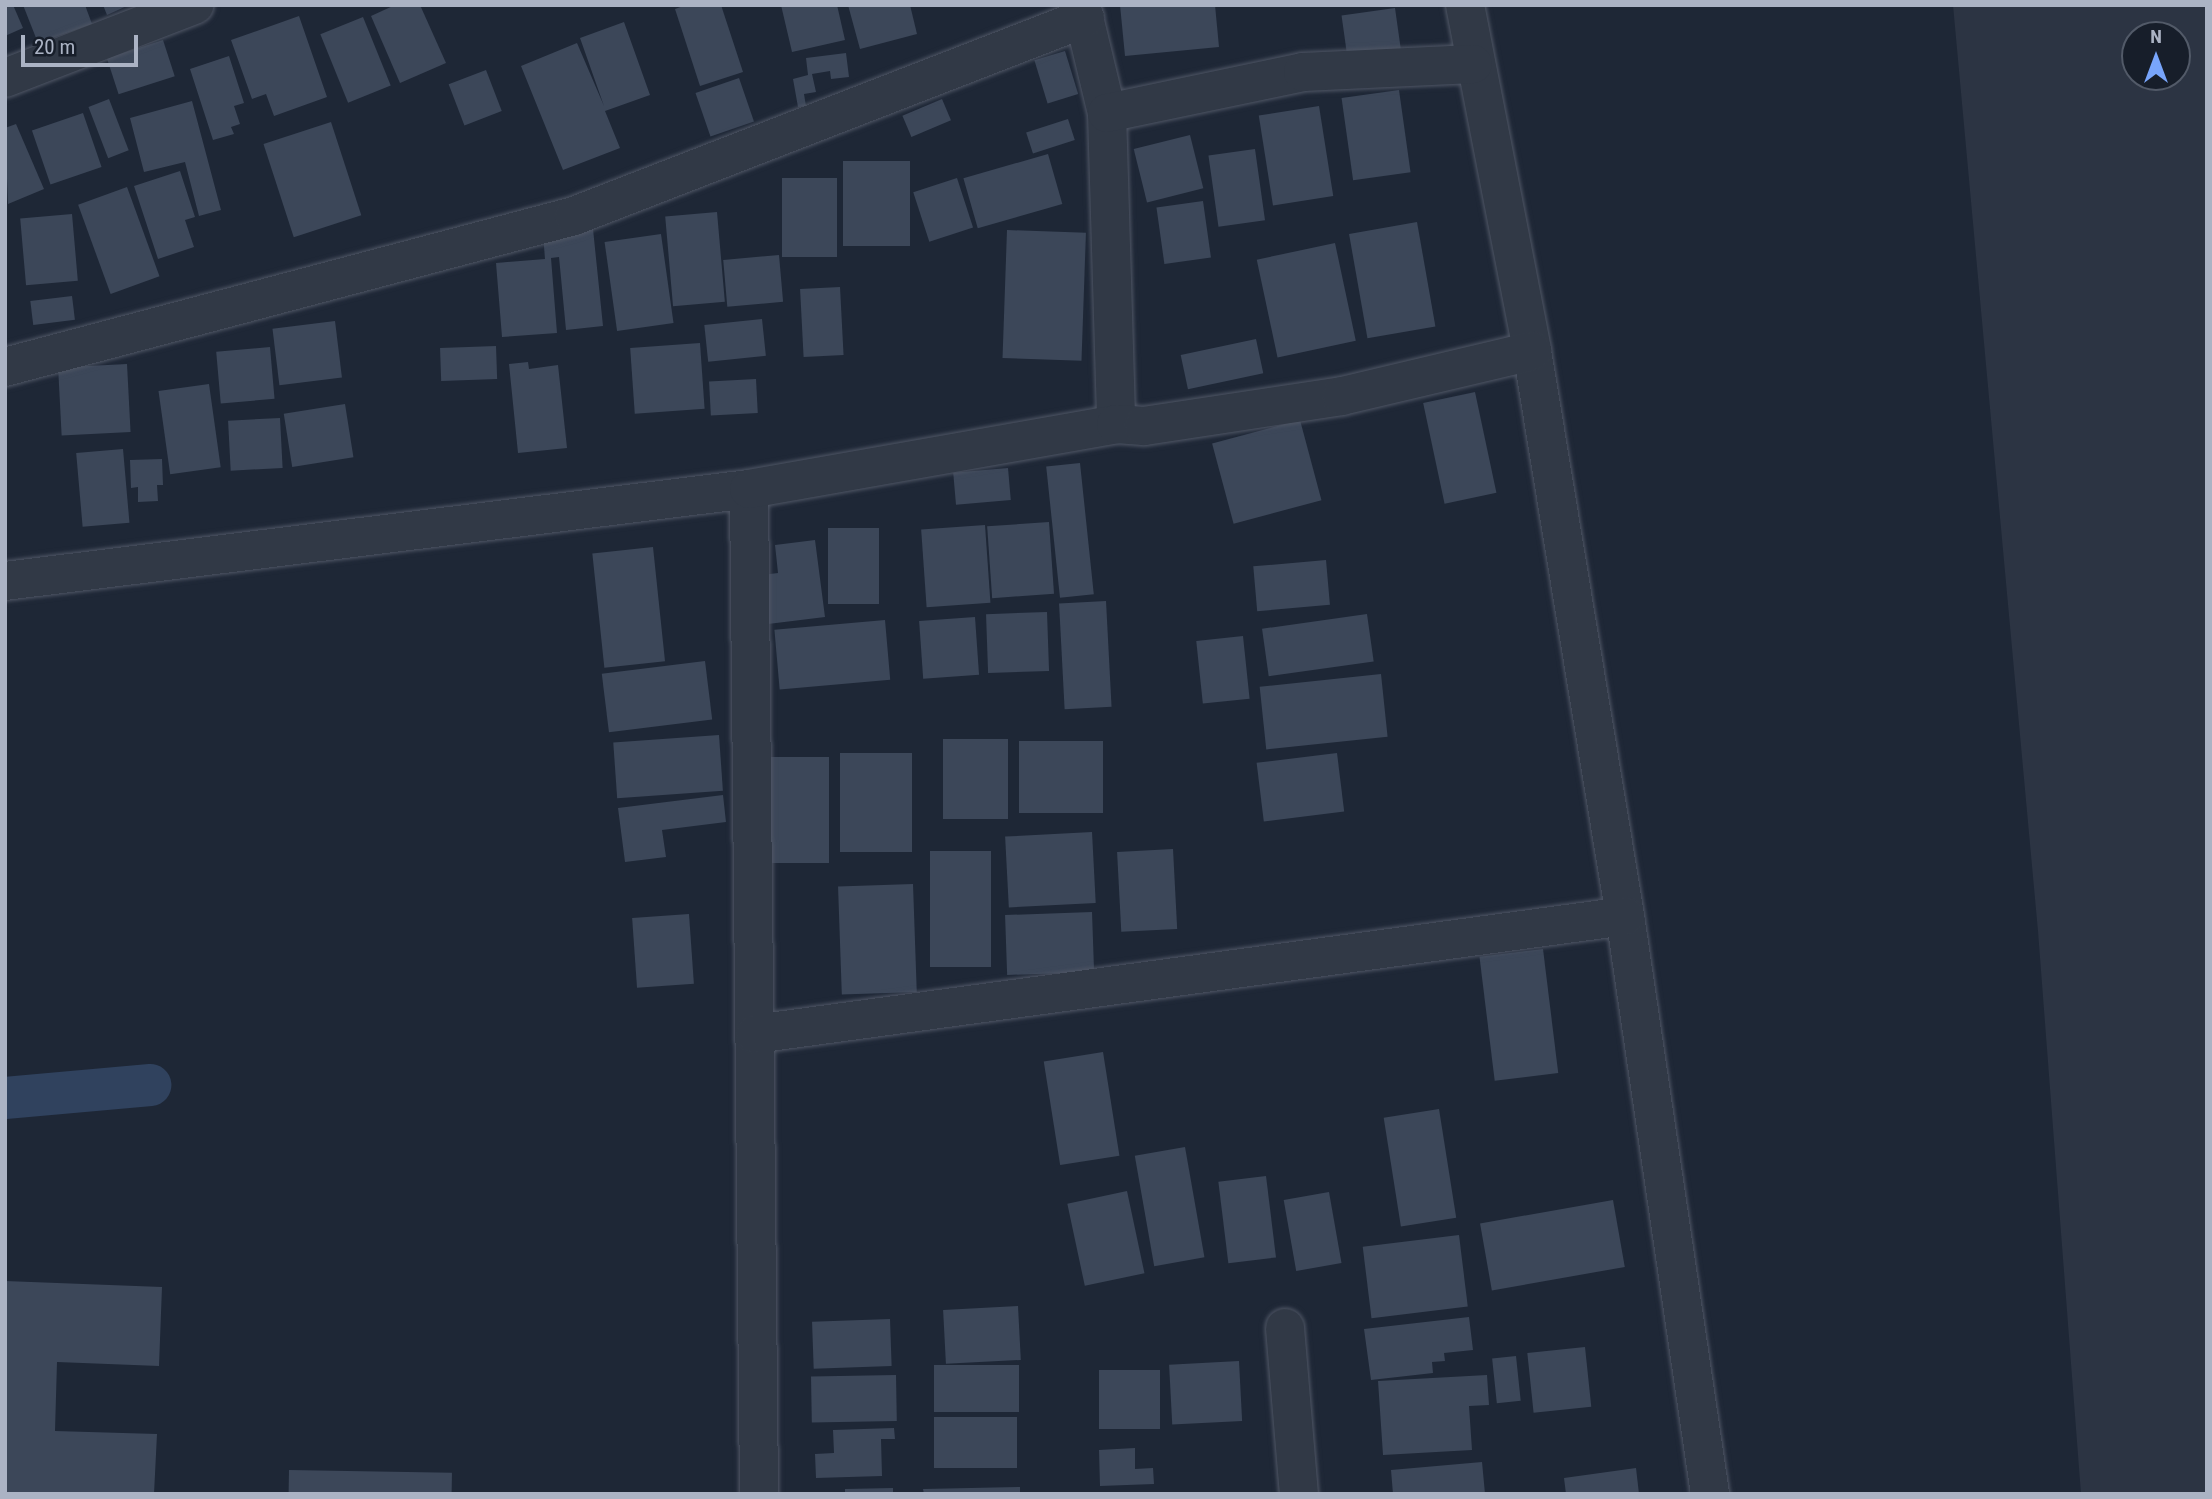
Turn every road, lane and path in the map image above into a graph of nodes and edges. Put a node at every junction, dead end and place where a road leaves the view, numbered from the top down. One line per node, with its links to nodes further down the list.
1 (194, 5): 5 (street)
2 (1465, 5): 4 (street)
3 (1083, 12): 6 (street); 8 (street)
4 (1473, 64): 6 (street); 7 (street)
5 (5, 78)
6 (1107, 113): 9 (street)
7 (1532, 351): 9 (street); 12 (street)
8 (5, 367)
9 (1116, 424): 10 (street)
10 (749, 489): 11 (street); 13 (street)
11 (5, 581)
12 (1625, 916): 13 (street); 17 (street)
13 (755, 1034): 15 (street)
14 (1285, 1328): 16 (street)
15 (759, 1494)
16 (1298, 1494)
17 (1710, 1494)

